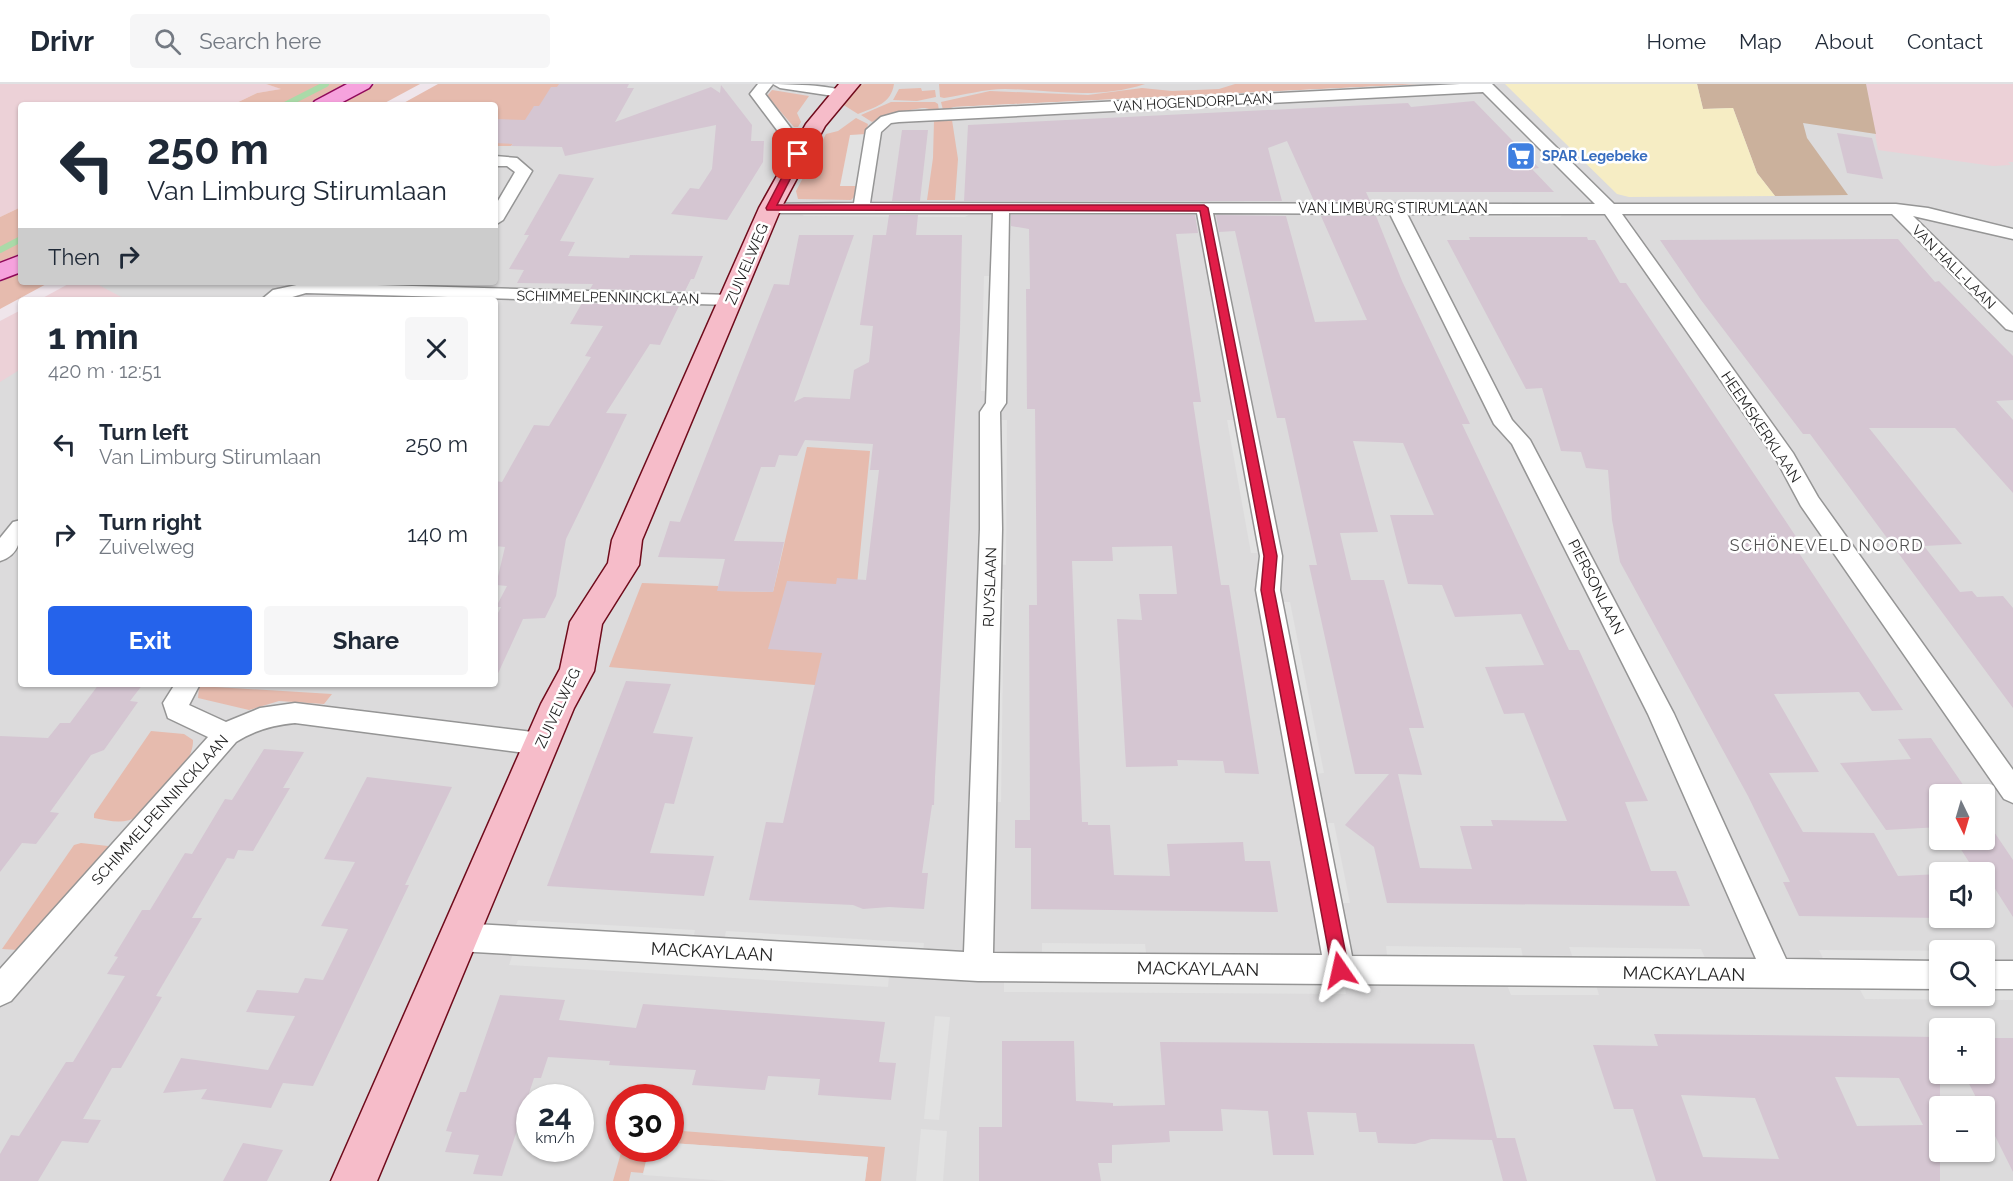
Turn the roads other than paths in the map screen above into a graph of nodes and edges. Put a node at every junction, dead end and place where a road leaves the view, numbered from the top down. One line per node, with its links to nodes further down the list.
1 (362, 84): 6 (main road)
2 (766, 84): 7 (street)
3 (780, 84): 5 (street)
4 (1485, 86): 12 (street, HEEMSKERKLAAN); 13 (street, VAN HOGENDORPLAAN)
5 (845, 89): 9 (street, ZUIVELWEG)
6 (328, 102)
7 (785, 131)
8 (498, 161): 16 (street)
9 (770, 208): 13 (street, VAN LIMBURG STIRUMLAAN); 24 (street, ZUIVELWEG)
10 (1204, 208): 11 (street, VAN LIMBURG STIRUMLAAN); 14 (street, VAN LIMBURG STIRUMLAAN); 34 (street)
11 (1396, 208): 12 (street, VAN LIMBURG STIRUMLAAN); 35 (street, PIERSONLAAN)
12 (1609, 208): 15 (street, VAN LIMBURG STIRUMLAAN); 31 (street, HEEMSKERKLAAN)
13 (861, 209): 14 (street, VAN LIMBURG STIRUMLAAN)
14 (1001, 209): 33 (street, RUYSLAAN)
15 (1896, 209): 17 (street, VAN LIMBURG STIRUMLAAN); 25 (street, VAN HALL-LAAN)
16 (498, 215)
17 (2013, 234)
18 (18, 264): 19 (main road)
19 (0, 273)
20 (455, 287): 21 (street, SCHIMMELPENNINCKLAAN); 22 (street, SCHIMMELPENNINCKLAAN)
21 (274, 297)
22 (474, 297)
23 (498, 297): 24 (street, SCHIMMELPENNINCKLAAN)
24 (732, 300): 30 (street, ZUIVELWEG)
25 (2013, 325)
26 (18, 532): 27 (street)
27 (0, 553)
28 (186, 687): 29 (street)
29 (227, 734): 30 (street, SCHIMMELPENNINCKLAAN); 39 (street, SCHIMMELPENNINCKLAAN)
30 (541, 744): 32 (street, ZUIVELWEG)
31 (2013, 791)
32 (457, 937): 33 (street, MACKAYLAAN); 40 (street, ZUIVELWEG)
33 (978, 967): 34 (street, MACKAYLAAN)
34 (1340, 970): 35 (street, MACKAYLAAN)
35 (1778, 975): 36 (street, MACKAYLAAN)
36 (1929, 975)
37 (1995, 975): 38 (street)
38 (2013, 975)
39 (0, 991)
40 (354, 1181)

